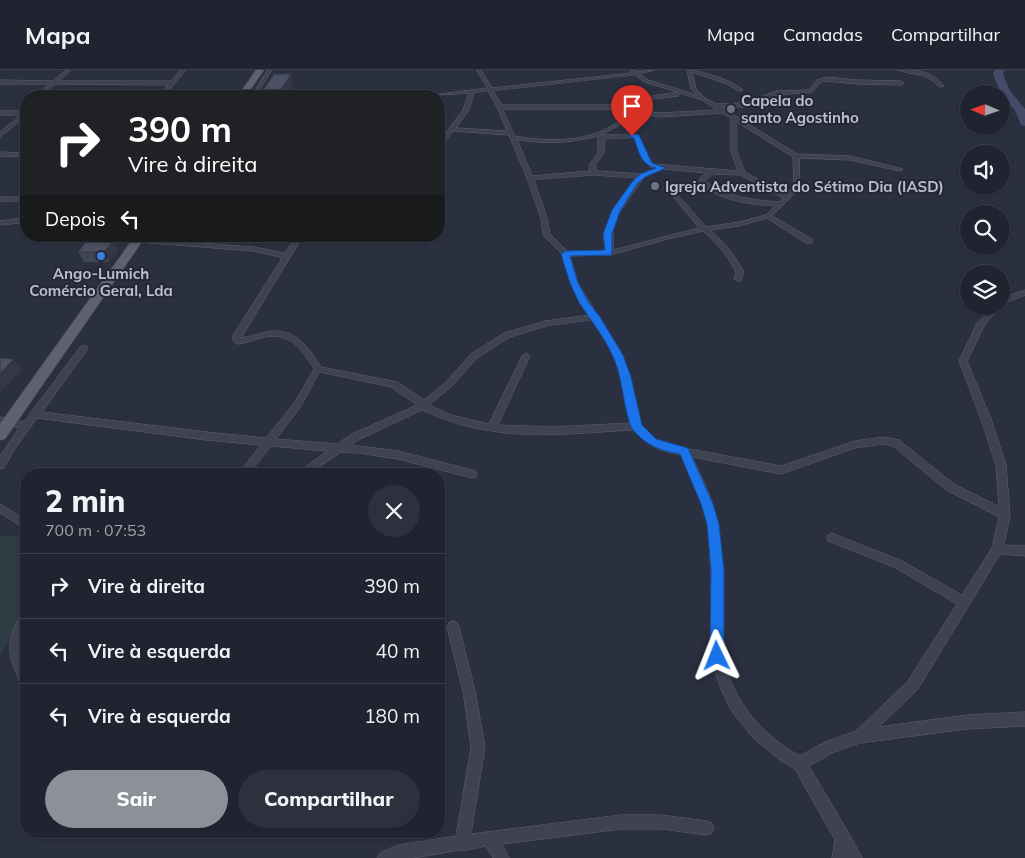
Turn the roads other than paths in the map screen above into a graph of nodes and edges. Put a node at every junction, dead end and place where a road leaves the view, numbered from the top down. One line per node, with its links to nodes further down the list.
1 (69, 70): 12 (street)
2 (77, 70): 13 (street)
3 (184, 70): 15 (street)
4 (260, 70): 21 (main road)
5 (270, 70): 22 (street)
6 (479, 70): 17 (street)
7 (652, 70): 10 (street)
8 (690, 70): 23 (street); 27 (street)
9 (900, 70): 16 (street)
10 (633, 72): 17 (street); 26 (street)
11 (0, 82): 12 (street)
12 (53, 82): 13 (street); 18 (street)
13 (62, 83): 15 (street); 19 (street)
14 (901, 83): 28 (street)
15 (172, 84): 20 (street)
16 (941, 86)
17 (488, 89): 24 (street); 29 (street)
18 (44, 90)
19 (53, 90)
20 (166, 90)
21 (246, 90)
22 (257, 90)
23 (740, 90)
24 (472, 91): 25 (street); 40 (street)
25 (445, 94)
26 (684, 94): 27 (street); 30 (street)
27 (704, 99): 28 (street)
28 (715, 106): 31 (street)
29 (500, 107): 30 (street); 42 (street)
30 (633, 110): 31 (street); 43 (street)
31 (722, 111): 38 (street)
32 (0, 113): 33 (street)
33 (20, 115)
34 (20, 116): 37 (street)
35 (20, 117): 41 (street)
36 (0, 118): 37 (street)
37 (10, 118): 39 (street)
38 (734, 118): 48 (street); 53 (street)
39 (0, 126)
40 (452, 129): 42 (street); 45 (street)
41 (0, 134)
42 (511, 135): 43 (street); 56 (street)
43 (588, 137): 44 (street)
44 (602, 137): 49 (street); 52 (street)
45 (445, 138)
46 (0, 154): 47 (street)
47 (20, 155)
48 (796, 156): 50 (street); 59 (street)
49 (662, 168): 51 (street); 55 (street)
50 (900, 169)
51 (713, 172): 53 (street); 62 (street)
52 (594, 173): 54 (street); 56 (street)
53 (742, 173): 59 (street)
54 (612, 174): 55 (street); 57 (street)
55 (642, 176): 57 (street)
56 (530, 178): 72 (street)
57 (631, 189): 71 (street)
58 (672, 193): 66 (street)
59 (786, 197): 62 (street)
60 (0, 199): 61 (street)
61 (20, 199)
62 (779, 204): 63 (street)
63 (768, 216): 66 (street); 70 (street)
64 (20, 219): 65 (street)
65 (0, 223)
66 (704, 229): 71 (street); 74 (street)
67 (136, 242): 84 (main road)
68 (180, 242): 73 (street)
69 (296, 242): 73 (street)
70 (809, 242)
71 (610, 253): 72 (street)
72 (566, 254): 78 (street)
73 (284, 260): 81 (street)
74 (738, 279)
75 (1025, 292): 76 (street)
76 (1010, 298)
77 (989, 315): 98 (street)
78 (595, 317): 82 (street); 86 (street)
79 (84, 348): 83 (street)
80 (526, 356): 87 (street)
81 (318, 369): 82 (street); 89 (street)
82 (422, 406): 87 (street); 90 (street)
83 (34, 414): 85 (street); 89 (street)
84 (5, 421): 85 (street); 88 (main road)
85 (26, 426): 92 (street)
86 (636, 426): 87 (street); 91 (street)
87 (492, 428)
88 (0, 435)
89 (269, 441): 90 (street); 94 (street)
90 (336, 448): 93 (street); 95 (street)
91 (684, 451): 98 (street); 109 (street)
92 (0, 465)
93 (444, 466): 96 (street)
94 (249, 468)
95 (311, 468)
96 (472, 474)
97 (0, 508): 99 (street)
98 (1005, 515): 101 (street)
99 (20, 521)
100 (832, 538): 103 (street)
101 (997, 549): 102 (street); 103 (street)
102 (1025, 551)
103 (964, 602): 108 (street)
104 (453, 627): 113 (street)
105 (20, 628): 106 (street)
106 (20, 664)
107 (1025, 719): 108 (street)
108 (860, 736): 109 (street)
109 (800, 764): 111 (street)
110 (707, 828): 112 (street)
111 (843, 836): 116 (street); 117 (street)
112 (490, 838): 113 (street); 115 (street)
113 (462, 844): 114 (street)
114 (394, 856)
115 (501, 858)
116 (840, 858)
117 (854, 858)

